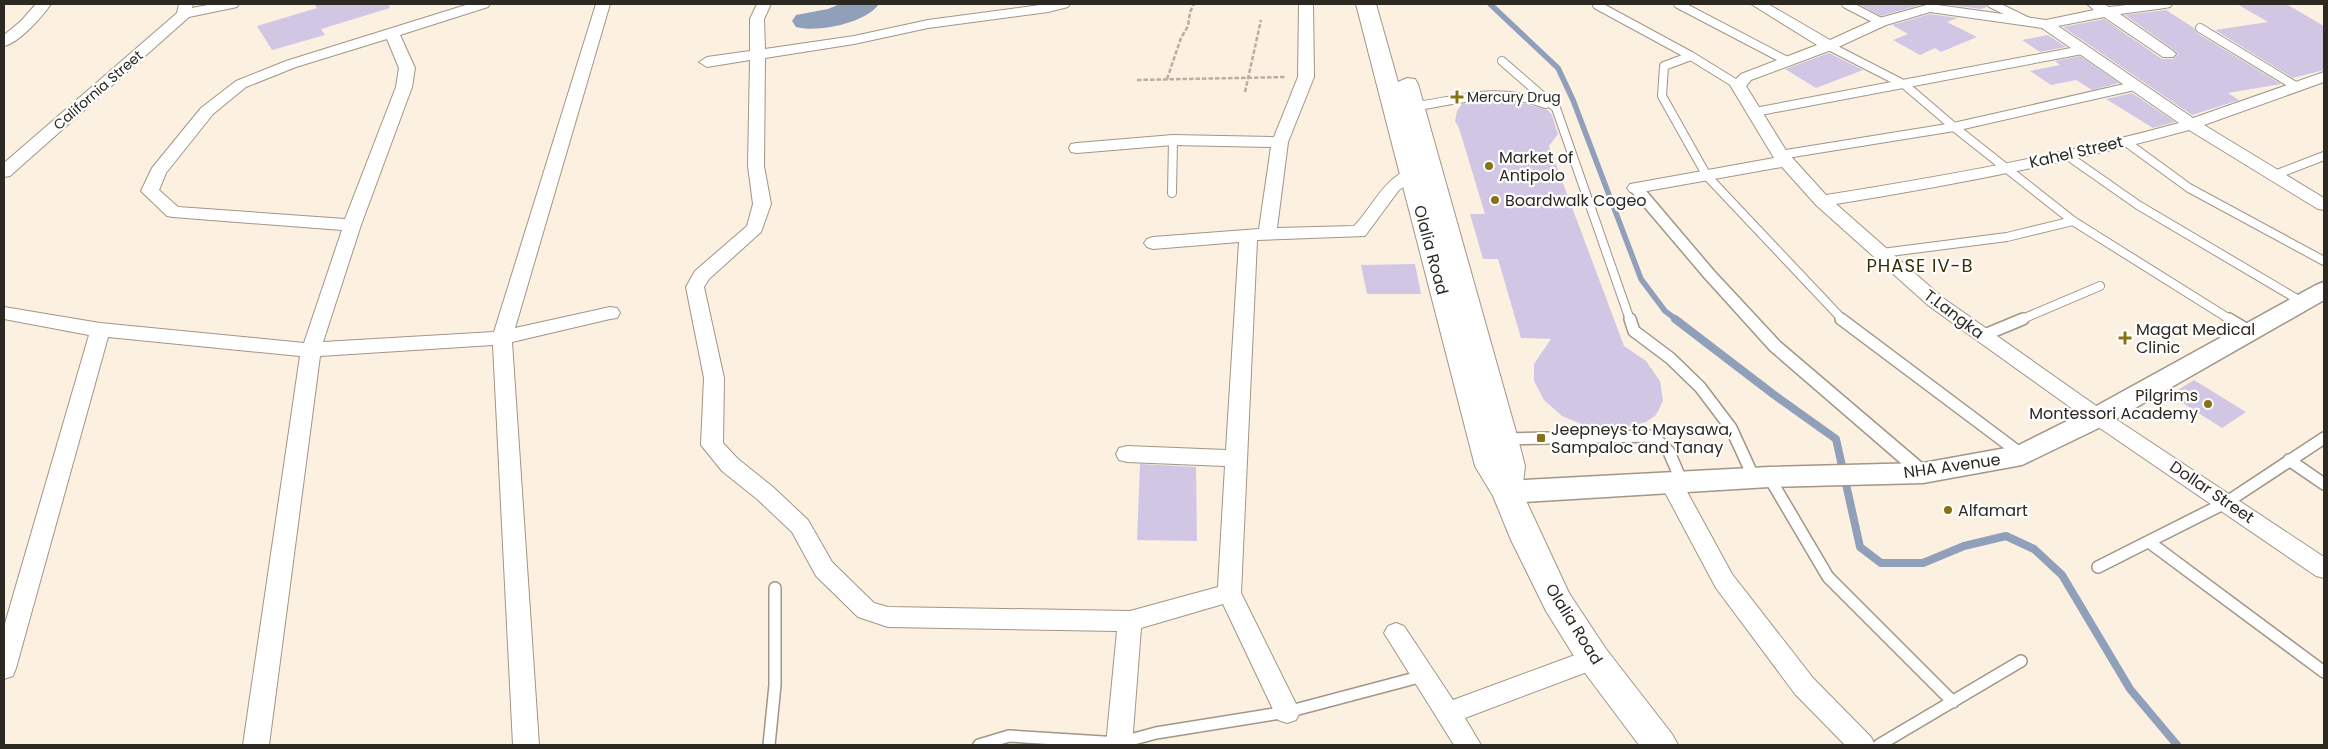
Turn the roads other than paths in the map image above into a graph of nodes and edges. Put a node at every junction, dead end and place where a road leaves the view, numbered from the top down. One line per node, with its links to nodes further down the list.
1 (44, 4): 23 (street)
2 (232, 4): 18 (street)
3 (483, 4): 22 (street)
4 (604, 4): 71 (street)
5 (764, 4): 27 (street)
6 (1306, 4): 43 (street)
7 (1366, 4): 37 (main road, Olalia Road)
8 (1385, 4): 37 (main road, Olalia Road)
9 (1600, 4): 28 (lane)
10 (1678, 4): 29 (lane)
11 (1758, 4): 24 (street)
12 (1846, 4): 19 (lane)
13 (1992, 4): 20 (lane)
14 (2165, 4): 17 (street)
15 (1052, 5): 27 (street)
16 (1925, 6): 19 (street); 20 (street)
17 (2100, 8): 20 (street); 26 (street)
18 (185, 9): 50 (street, California Street)
19 (1881, 22): 24 (street)
20 (2038, 23): 25 (street)
21 (2200, 28): 36 (lane)
22 (390, 32): 59 (street); 59 (street)
23 (4, 42)
24 (1829, 46): 29 (street); 33 (lane)
25 (2082, 50): 33 (lane); 35 (street)
26 (2168, 54)
27 (758, 55): 31 (street); 91 (street)
28 (1691, 56): 34 (lane); 52 (lane)
29 (1787, 60): 34 (street)
30 (1502, 61): 38 (lane)
31 (707, 62)
32 (2324, 77): 36 (street, Kahel Street)
33 (1905, 85): 39 (lane); 41 (lane)
34 (1738, 86): 39 (street, T.Langka)
35 (2134, 86): 40 (street); 41 (lane)
36 (2297, 87): 40 (street, Kahel Street)
37 (1403, 108): 38 (lane); 51 (main road, Olalia Road)
38 (1556, 108): 81 (lane)
39 (1755, 112): 48 (street, T.Langka)
40 (2190, 124): 44 (street, Kahel Street); 53 (street)
41 (1954, 127): 48 (lane); 49 (lane)
42 (1173, 140): 43 (street); 45 (street); 55 (lane)
43 (1280, 142): 60 (street)
44 (2126, 142): 46 (street, Kahel Street); 63 (lane)
45 (1077, 148)
46 (2068, 156): 49 (street, Kahel Street); 65 (lane)
47 (2324, 156): 53 (lane)
48 (1783, 158): 52 (street); 56 (street, T.Langka)
49 (2005, 168): 56 (street, Kahel Street); 58 (lane)
50 (4, 172)
51 (1421, 174): 60 (street); 75 (main road, Olalia Road)
52 (1707, 176): 54 (street); 77 (lane)
53 (2272, 176): 57 (street)
54 (1636, 188): 80 (street)
55 (1172, 193)
56 (1822, 201): 62 (street, T.Langka)
57 (2324, 205)
58 (2073, 221): 62 (lane); 69 (lane)
59 (352, 225): 72 (street)
60 (1257, 235): 61 (street); 78 (street)
61 (1153, 243)
62 (1882, 253): 70 (street, T.Langka)
63 (2324, 261)
64 (2100, 286): 70 (lane)
65 (2313, 296): 69 (street, NHA Avenue)
66 (4, 313): 68 (street)
67 (610, 313): 71 (street)
68 (100, 330): 72 (street); 95 (street)
69 (2249, 331): 73 (street, NHA Avenue)
70 (1982, 336): 73 (street, T.Langka)
71 (502, 338): 72 (street); 103 (street)
72 (311, 350): 102 (street)
73 (2098, 417): 77 (street, NHA Avenue); 85 (street, Dollar Street)
74 (2324, 438): 79 (lane)
75 (1493, 439): 82 (lane); 84 (main road, Olalia Road)
76 (1127, 454): 78 (street)
77 (2022, 455): 80 (street, NHA Avenue)
78 (1237, 460): 90 (street)
79 (2289, 460): 83 (lane); 85 (lane)
80 (1923, 473): 81 (street, NHA Avenue)
81 (1761, 477): 82 (street, NHA Avenue); 98 (lane)
82 (1676, 483): 84 (street, NHA Avenue); 108 (street)
83 (2324, 484)
84 (1508, 492): 93 (main road, Olalia Road)
85 (2227, 502): 86 (lane); 88 (street, Dollar Street)
86 (2148, 542): 87 (lane); 96 (lane)
87 (2098, 567)
88 (2324, 569)
89 (775, 588): 104 (lane)
90 (1229, 593): 91 (street); 99 (street)
91 (1130, 621): 101 (street)
92 (1396, 633): 97 (street)
93 (1594, 659): 100 (street); 107 (main road, Olalia Road)
94 (2021, 661): 98 (lane)
95 (4, 668)
96 (2324, 672)
97 (1423, 676): 99 (lane); 100 (street)
98 (1953, 702): 109 (lane)
99 (1287, 712): 101 (lane)
100 (1448, 713): 106 (street)
101 (1119, 744): 105 (lane)
102 (256, 745)
103 (526, 745)
104 (769, 745)
105 (979, 745)
106 (1468, 745)
107 (1660, 745)
108 (1862, 745)
109 (1879, 745)

